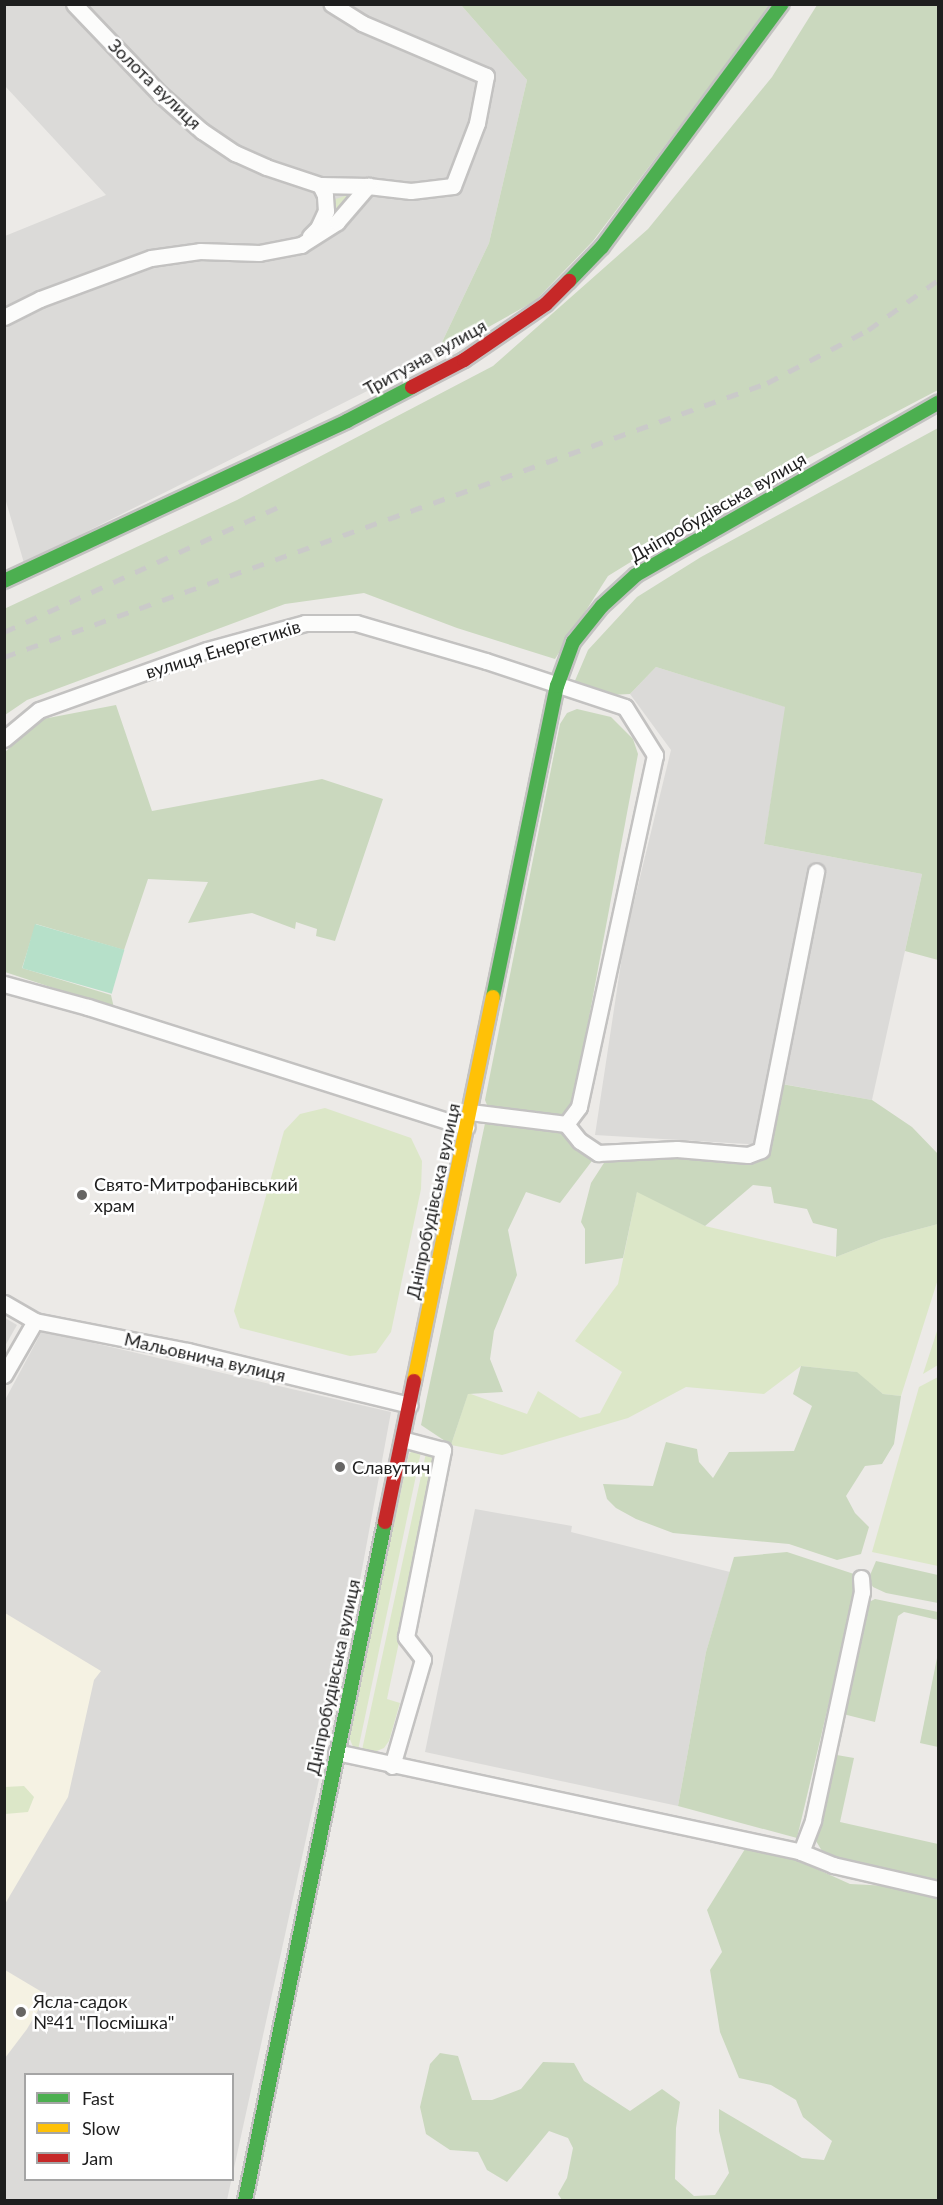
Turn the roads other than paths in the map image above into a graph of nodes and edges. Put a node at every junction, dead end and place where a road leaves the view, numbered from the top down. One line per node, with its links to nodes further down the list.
1 (74, 4): 4 (street, Золота вулиця)
2 (333, 4): 5 (street, Золота вулиця)
3 (782, 4): 9 (street, Тритузна вулиця)
4 (320, 185): 5 (street, Золота вулиця); 6 (street)
5 (368, 186): 6 (street)
6 (301, 245): 7 (street)
7 (4, 317)
8 (939, 404): 10 (street, Дніпробудівська вулиця)
9 (4, 581)
10 (557, 686): 11 (street, вулиця Енергетиків); 14 (street, Дніпробудівська вулиця); 15 (street, вулиця Енергетиків)
11 (4, 739)
12 (816, 871): 15 (street)
13 (4, 984): 14 (street)
14 (468, 1119): 15 (street); 19 (street, Дніпробудівська вулиця)
15 (566, 1124)
16 (4, 1303): 17 (street, Мальовнича вулиця)
17 (35, 1321): 18 (street); 19 (street, Мальовнича вулиця)
18 (4, 1375)
19 (409, 1405): 20 (street, Дніпробудівська вулиця)
20 (402, 1439): 22 (street, Дніпробудівська вулиця); 23 (street)
21 (861, 1578): 24 (street)
22 (336, 1752): 23 (street); 26 (street, Дніпробудівська вулиця)
23 (392, 1766): 24 (street)
24 (801, 1852): 25 (street)
25 (939, 1889)
26 (245, 2200)

